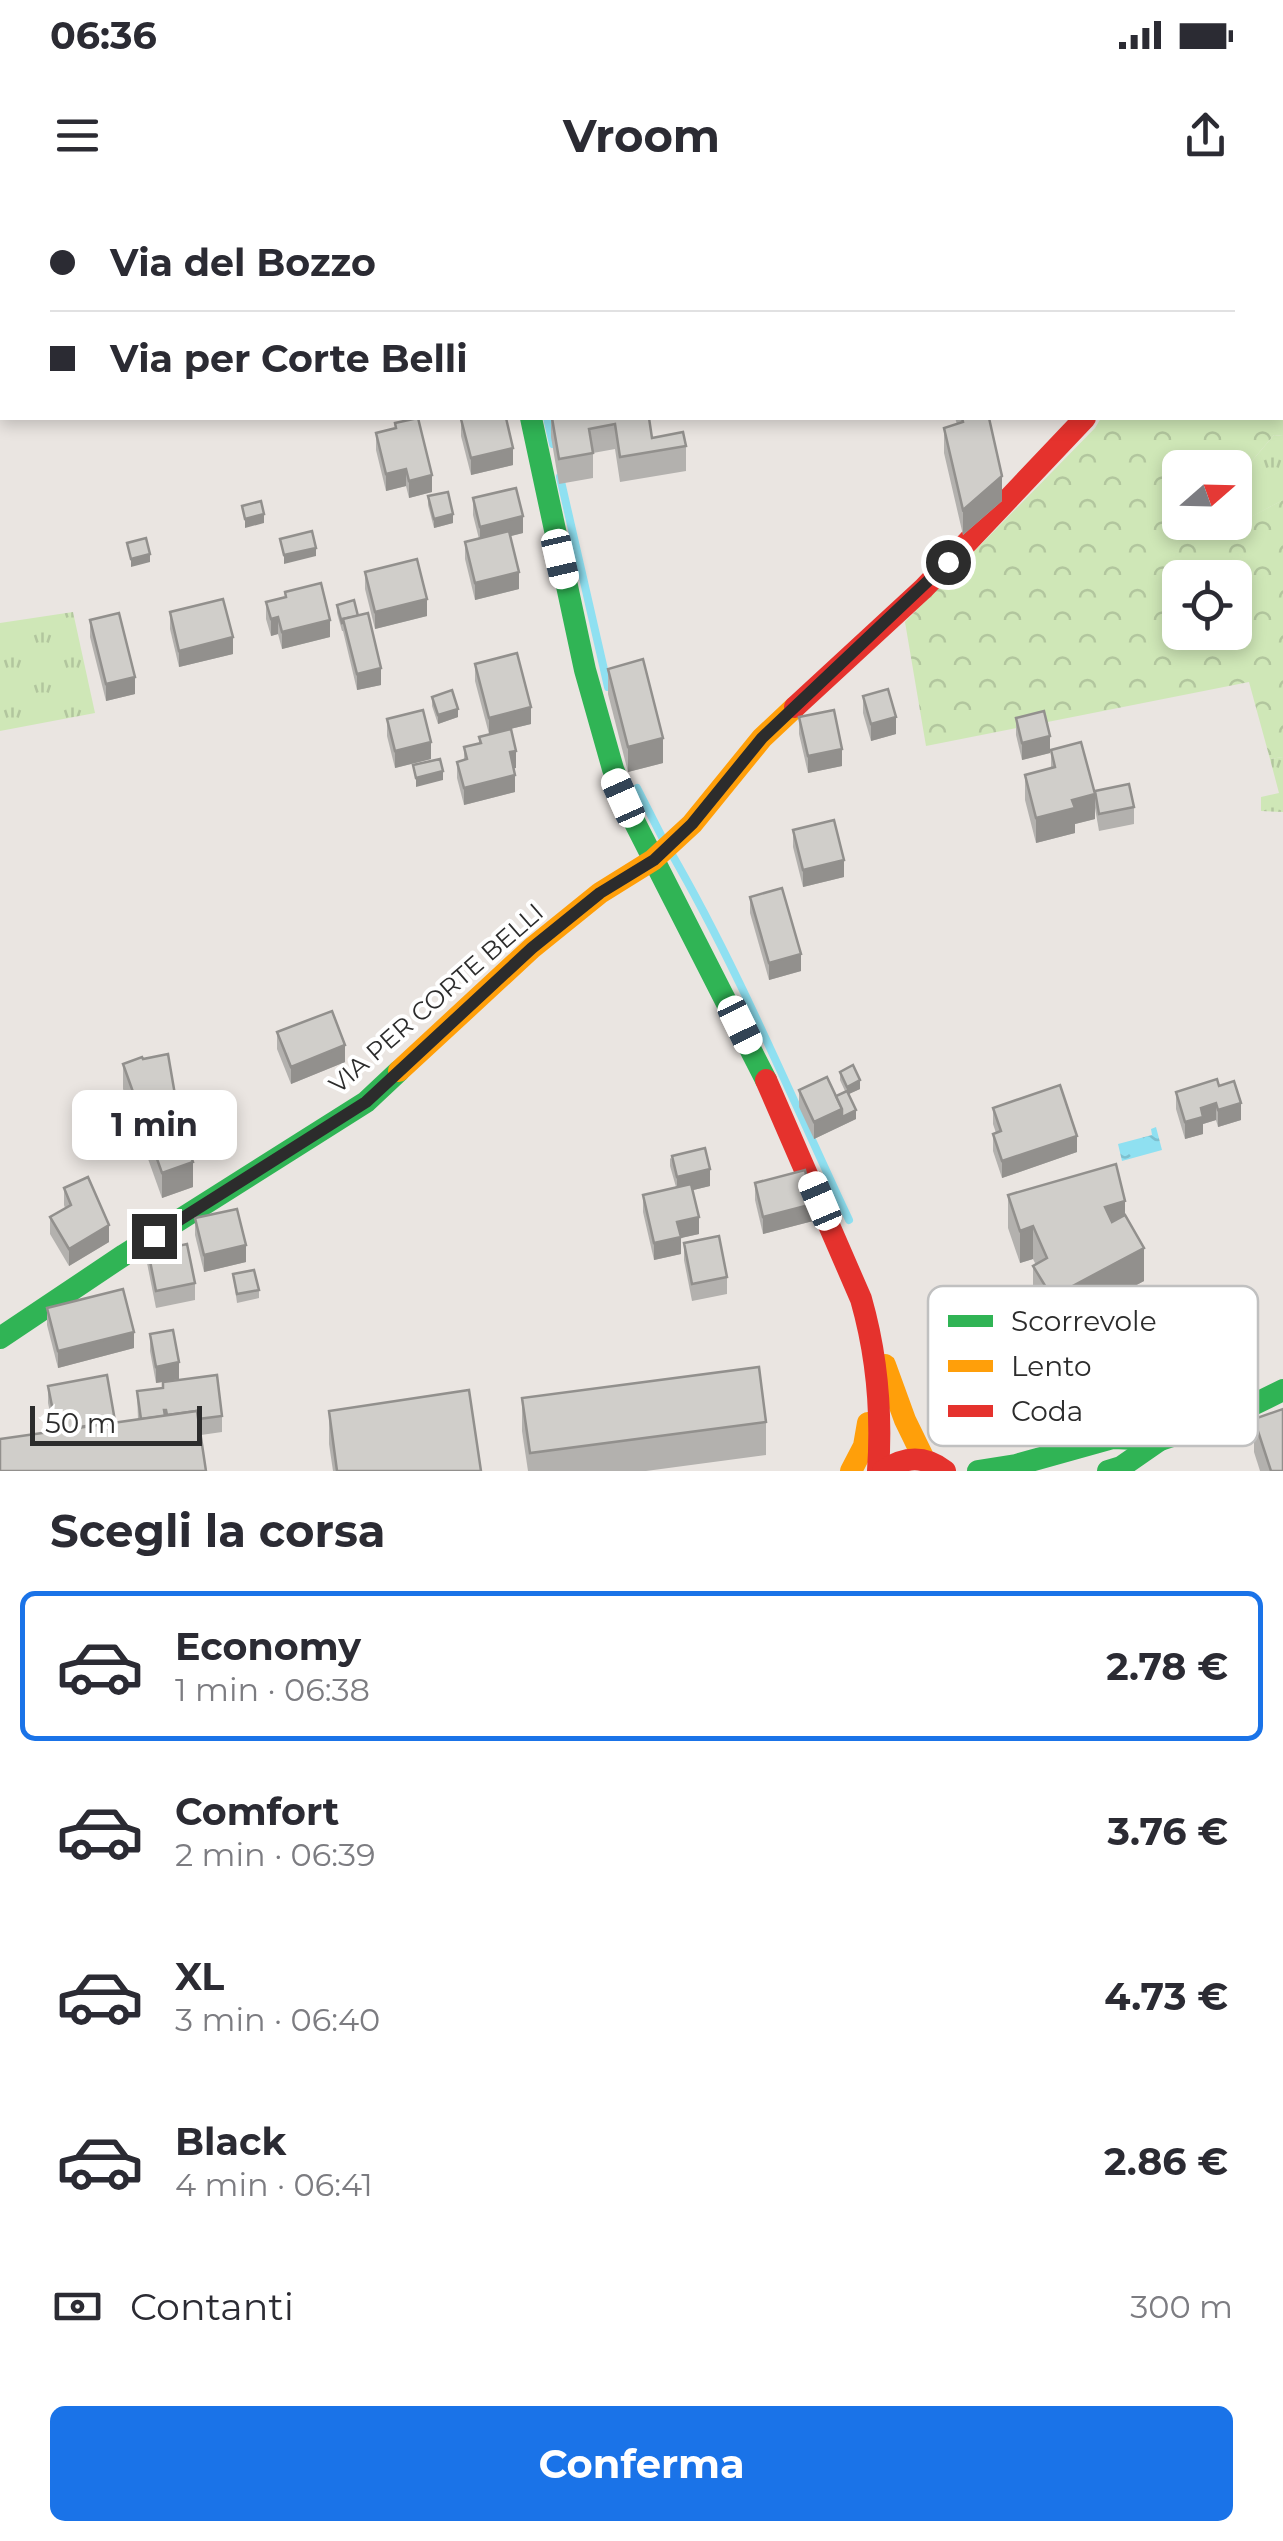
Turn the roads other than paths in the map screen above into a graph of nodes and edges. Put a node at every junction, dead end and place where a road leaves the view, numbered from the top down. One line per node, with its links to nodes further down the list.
1 (531, 420): 3 (main road)
2 (1083, 420): 3 (main road, VIA PER CORTE BELLI)
3 (664, 851): 4 (main road); 5 (main road, VIA PER CORTE BELLI)
4 (871, 1335): 6 (main road); 11 (main road)
5 (2, 1343)
6 (874, 1375): 13 (main road); 14 (main road)
7 (1283, 1390): 8 (main road)
8 (1258, 1402)
9 (1084, 1446): 16 (main road)
10 (1151, 1446): 12 (main road)
11 (924, 1459): 14 (main road); 15 (main road)
12 (1115, 1470)
13 (851, 1471)
14 (881, 1471)
15 (945, 1471)
16 (978, 1471)

